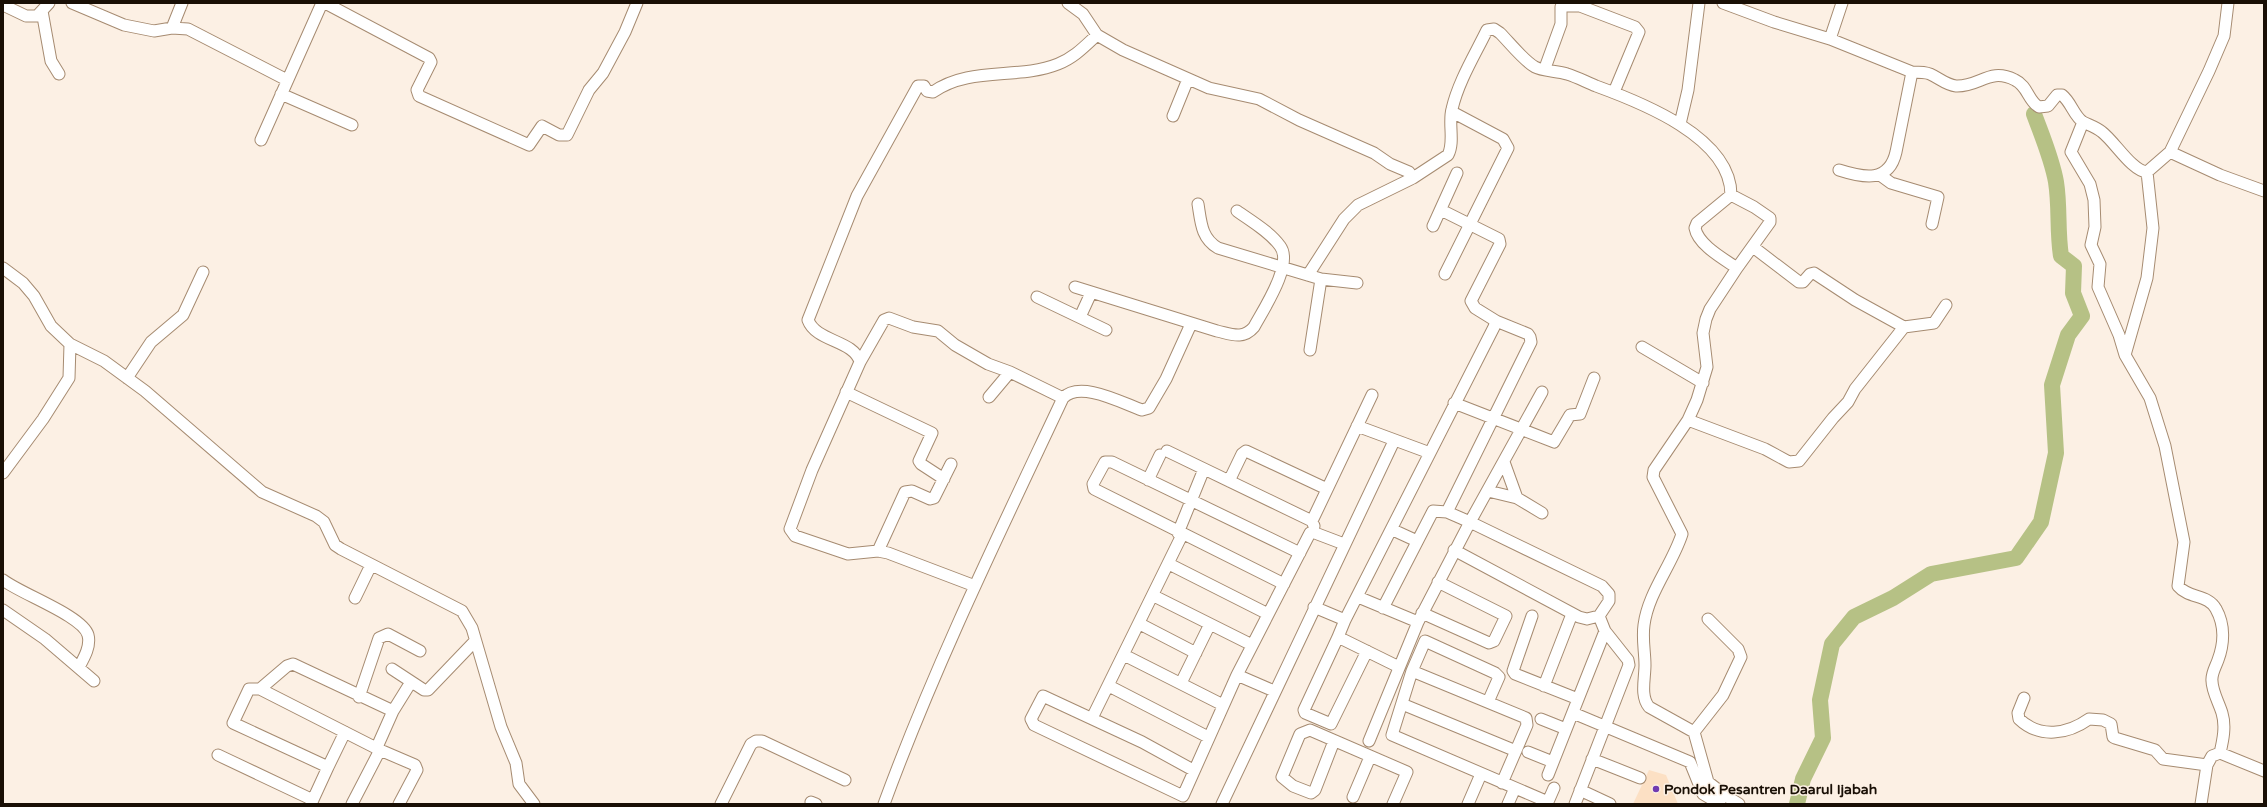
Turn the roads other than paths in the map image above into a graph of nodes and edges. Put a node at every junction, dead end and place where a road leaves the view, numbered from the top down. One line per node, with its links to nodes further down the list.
1 (72, 3): 12 (street)
2 (182, 3): 14 (street)
3 (322, 3): 21 (street)
4 (325, 3): 5 (street)
5 (637, 3)
6 (1068, 3): 15 (street)
7 (1699, 3): 27 (street)
8 (1723, 3): 16 (street)
9 (1842, 3): 16 (street)
10 (2228, 3): 30 (street)
11 (3, 5): 13 (street)
12 (86, 6): 14 (street)
13 (45, 7): 19 (street)
14 (172, 28): 21 (street)
15 (1097, 35): 20 (street); 66 (street)
16 (1830, 39): 18 (street)
17 (1545, 68): 22 (street); 22 (street); 35 (street)
18 (1912, 72): 26 (street); 34 (street)
19 (59, 74)
20 (1188, 79): 25 (street); 35 (street)
21 (287, 80): 23 (street)
22 (1614, 92): 27 (street)
23 (281, 94): 28 (street); 29 (street)
24 (1456, 114): 41 (street)
25 (1173, 116)
26 (2084, 122): 32 (street); 65 (street)
27 (1680, 124): 37 (street)
28 (352, 125)
29 (261, 140)
30 (2170, 152): 32 (street); 36 (street)
31 (1839, 170): 34 (street)
32 (2147, 172): 65 (street)
33 (1457, 173): 39 (street)
34 (1880, 175): 42 (street)
35 (1412, 178): 50 (street)
36 (2264, 191)
37 (1730, 195): 44 (street); 47 (street)
38 (1198, 204): 45 (street)
39 (1441, 210): 41 (street); 43 (street)
40 (1237, 211): 45 (street)
41 (1470, 224): 49 (street); 58 (street)
42 (1932, 224)
43 (1433, 226)
44 (1753, 247): 47 (street); 60 (street)
45 (1284, 267): 50 (street); 59 (street)
46 (3, 268): 62 (street)
47 (1737, 268): 70 (street)
48 (203, 272): 68 (street)
49 (1446, 274)
50 (1308, 275): 51 (street)
51 (1321, 279): 52 (street); 64 (street)
52 (1357, 283)
53 (1075, 288): 54 (street)
54 (1091, 293): 57 (street); 59 (street)
55 (1037, 297): 57 (street)
56 (1946, 306): 60 (street)
57 (1080, 317): 61 (street)
58 (1496, 320): 76 (street); 77 (street)
59 (1191, 324): 75 (street)
60 (1904, 327): 78 (street)
61 (1106, 330)
62 (70, 344): 68 (street); 86 (street)
63 (1642, 347): 70 (street)
64 (1310, 350)
65 (2125, 355): 167 (street)
66 (860, 362): 67 (street); 71 (street)
67 (1010, 372): 74 (street); 75 (street)
68 (127, 378): 107 (street)
69 (1594, 378): 80 (street)
70 (1703, 383): 78 (street)
71 (846, 392): 87 (street); 104 (street)
72 (1542, 392): 80 (street)
73 (1372, 395): 79 (street)
74 (989, 397)
75 (1063, 398): 111 (street)
76 (1454, 403): 77 (street); 82 (street)
77 (1493, 418): 80 (street); 94 (street)
78 (1688, 420): 160 (street)
79 (1358, 426): 81 (street); 90 (street)
80 (1522, 429): 83 (street)
81 (1394, 441): 82 (street); 102 (street)
82 (1430, 453): 98 (street)
83 (1504, 462): 91 (street); 92 (street)
84 (951, 464): 87 (street)
85 (1204, 469): 88 (street); 89 (street); 93 (street)
86 (3, 473)
87 (944, 479): 104 (street)
88 (1148, 480): 93 (street); 100 (street)
89 (1229, 481): 90 (street); 96 (street)
90 (1327, 489): 96 (street)
91 (1488, 490): 92 (street); 97 (street)
92 (1516, 498): 95 (street)
93 (1191, 501): 100 (street); 105 (street)
94 (1447, 512): 97 (street); 101 (street)
95 (1542, 514)
96 (1312, 520): 99 (street)
97 (1470, 522): 103 (street); 121 (street)
98 (1393, 530): 101 (street); 113 (street)
99 (1315, 533): 102 (street); 105 (street)
100 (1180, 534): 106 (street); 110 (street)
101 (1417, 541): 116 (street)
102 (1344, 544): 115 (street)
103 (1454, 550): 109 (street); 119 (street)
104 (878, 551): 111 (street)
105 (1300, 553): 110 (street)
106 (1169, 564): 112 (street); 118 (street)
107 (371, 565): 114 (street); 129 (street)
108 (3, 580): 135 (street)
109 (1438, 582): 122 (street); 122 (street)
110 (1284, 584): 118 (street)
111 (975, 586): 191 (street)
112 (1154, 596): 125 (street); 126 (street)
113 (1358, 597): 116 (street); 124 (street)
114 (355, 598)
115 (1314, 607): 124 (street); 146 (street)
116 (1383, 608): 122 (street)
117 (3, 610): 135 (street)
118 (1268, 614): 130 (street)
119 (1572, 614): 121 (street); 144 (street)
120 (1532, 616): 144 (street)
121 (1599, 616): 127 (street)
122 (1420, 618): 136 (street)
123 (1708, 619): 160 (street)
124 (1345, 620): 128 (street)
125 (1140, 624): 133 (street); 134 (street)
126 (1210, 624): 130 (street); 133 (street)
127 (1605, 631): 149 (street); 157 (street)
128 (1338, 637): 132 (street); 132 (street)
129 (475, 641): 141 (street); 189 (street)
130 (1252, 645): 139 (street)
131 (420, 651): 147 (street)
132 (1367, 651): 136 (street)
133 (1196, 653): 142 (street)
134 (1124, 655): 142 (street); 143 (street)
135 (79, 667): 140 (street)
136 (1399, 667): 163 (street)
137 (392, 669): 141 (street)
138 (1412, 671): 150 (street); 150 (street); 151 (street)
139 (1237, 674): 146 (street); 152 (street)
140 (94, 681)
141 (411, 682): 153 (street)
142 (1181, 683): 152 (street)
143 (1109, 686): 155 (street); 161 (street)
144 (1544, 686): 149 (street)
145 (260, 689): 147 (street); 159 (street); 173 (street)
146 (1274, 691): 192 (street)
147 (359, 697): 153 (street)
148 (2024, 698): 172 (street)
149 (1578, 699): 154 (street)
150 (1488, 702): 165 (street)
151 (1402, 704): 165 (street); 176 (street)
152 (1223, 706): 161 (street)
153 (393, 711): 164 (street)
154 (1573, 713): 157 (street); 158 (street)
155 (1092, 718): 174 (street); 174 (street)
156 (1541, 719): 158 (street)
157 (1605, 726): 170 (street); 198 (street)
158 (1566, 729): 171 (street)
159 (345, 732): 164 (street); 173 (street)
160 (1694, 732): 199 (street)
161 (1208, 737): 174 (street)
162 (1334, 741): 162 (street); 169 (street)
163 (1369, 741)
164 (378, 749): 187 (street); 188 (street)
165 (1516, 751): 180 (street)
166 (1528, 752): 171 (street)
167 (2220, 753): 172 (street); 175 (street)
168 (218, 755): 185 (street)
169 (1370, 757): 184 (street); 193 (street)
170 (1592, 759): 178 (street); 183 (street)
171 (1553, 762): 177 (street)
172 (2207, 765): 200 (street)
173 (328, 767): 185 (street)
174 (1193, 770)
175 (2264, 771)
176 (1481, 774): 180 (street); 194 (street)
177 (1548, 775)
178 (1640, 778)
179 (845, 780): 190 (street)
180 (1502, 783): 181 (street)
181 (1515, 788): 186 (street); 195 (street)
182 (1554, 788): 186 (street)
183 (1580, 790): 196 (street); 197 (street)
184 (1353, 797)
185 (312, 802)
186 (1548, 803)
187 (352, 804)
188 (399, 804)
189 (534, 804)
190 (721, 804)
191 (884, 804)
192 (1222, 804)
193 (1393, 804)
194 (1468, 804)
195 (1508, 804)
196 (1575, 804)
197 (1610, 804)
198 (1720, 804)
199 (1739, 804)
200 (2201, 804)

